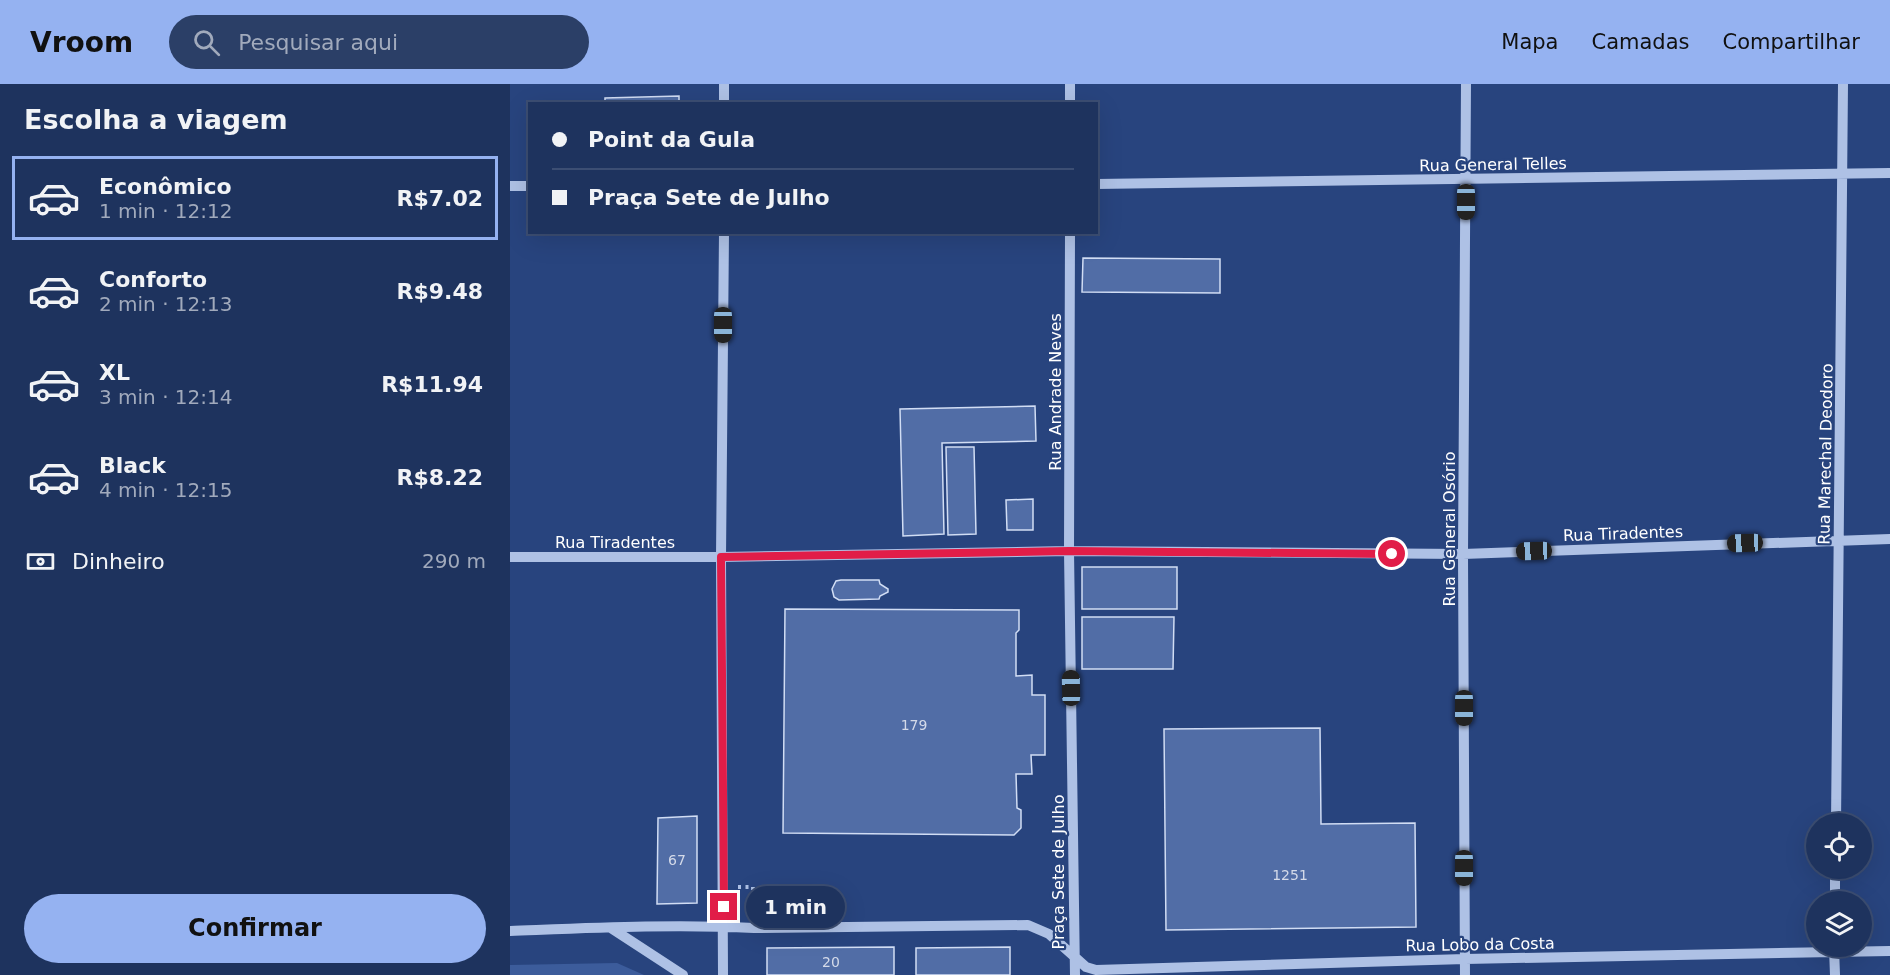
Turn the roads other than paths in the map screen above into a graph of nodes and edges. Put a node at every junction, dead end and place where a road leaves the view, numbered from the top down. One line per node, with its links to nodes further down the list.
1 (724, 84): 5 (street)
2 (1070, 84): 6 (street)
3 (1466, 84): 9 (street, Rua General Osório)
4 (1843, 84): 7 (street, Rua Marechal Deodoro)
5 (724, 102)
6 (1070, 102)
7 (1843, 173): 8 (street, Rua General Telles); 9 (street, Rua General Telles); 16 (street, Rua Marechal Deodoro)
8 (1890, 173)
9 (1466, 179): 10 (street, Rua General Telles); 18 (street, Rua General Osório)
10 (1098, 184)
11 (510, 186): 12 (street)
12 (528, 186)
13 (724, 234): 20 (street)
14 (1070, 234): 17 (street, Rua Andrade Neves)
15 (1890, 539): 16 (street, Rua Tiradentes)
16 (1839, 540): 18 (street, Rua Tiradentes); 21 (street, Rua Marechal Deodoro)
17 (1069, 551): 18 (street, Rua Tiradentes); 20 (street); 28 (street, Praça Sete de Julho)
18 (1463, 554): 30 (street, Rua General Osório)
19 (510, 557): 20 (street, Rua Tiradentes)
20 (721, 557): 22 (street)
21 (1836, 813)
22 (724, 927): 23 (street, Praça Sete de Julho); 28 (street, Praça Sete de Julho); 32 (street)
23 (612, 928): 24 (street, Praça Sete de Julho); 31 (street)
24 (510, 932)
25 (1806, 951): 30 (street, Rua Lobo da Costa)
26 (1872, 951): 27 (street, Rua Lobo da Costa)
27 (1890, 951)
28 (1076, 957): 30 (street, Rua Lobo da Costa); 33 (street)
29 (1834, 957): 35 (street)
30 (1465, 959): 34 (street, Rua General Osório)
31 (683, 975)
32 (723, 975)
33 (1076, 975)
34 (1465, 975)
35 (1835, 975)

